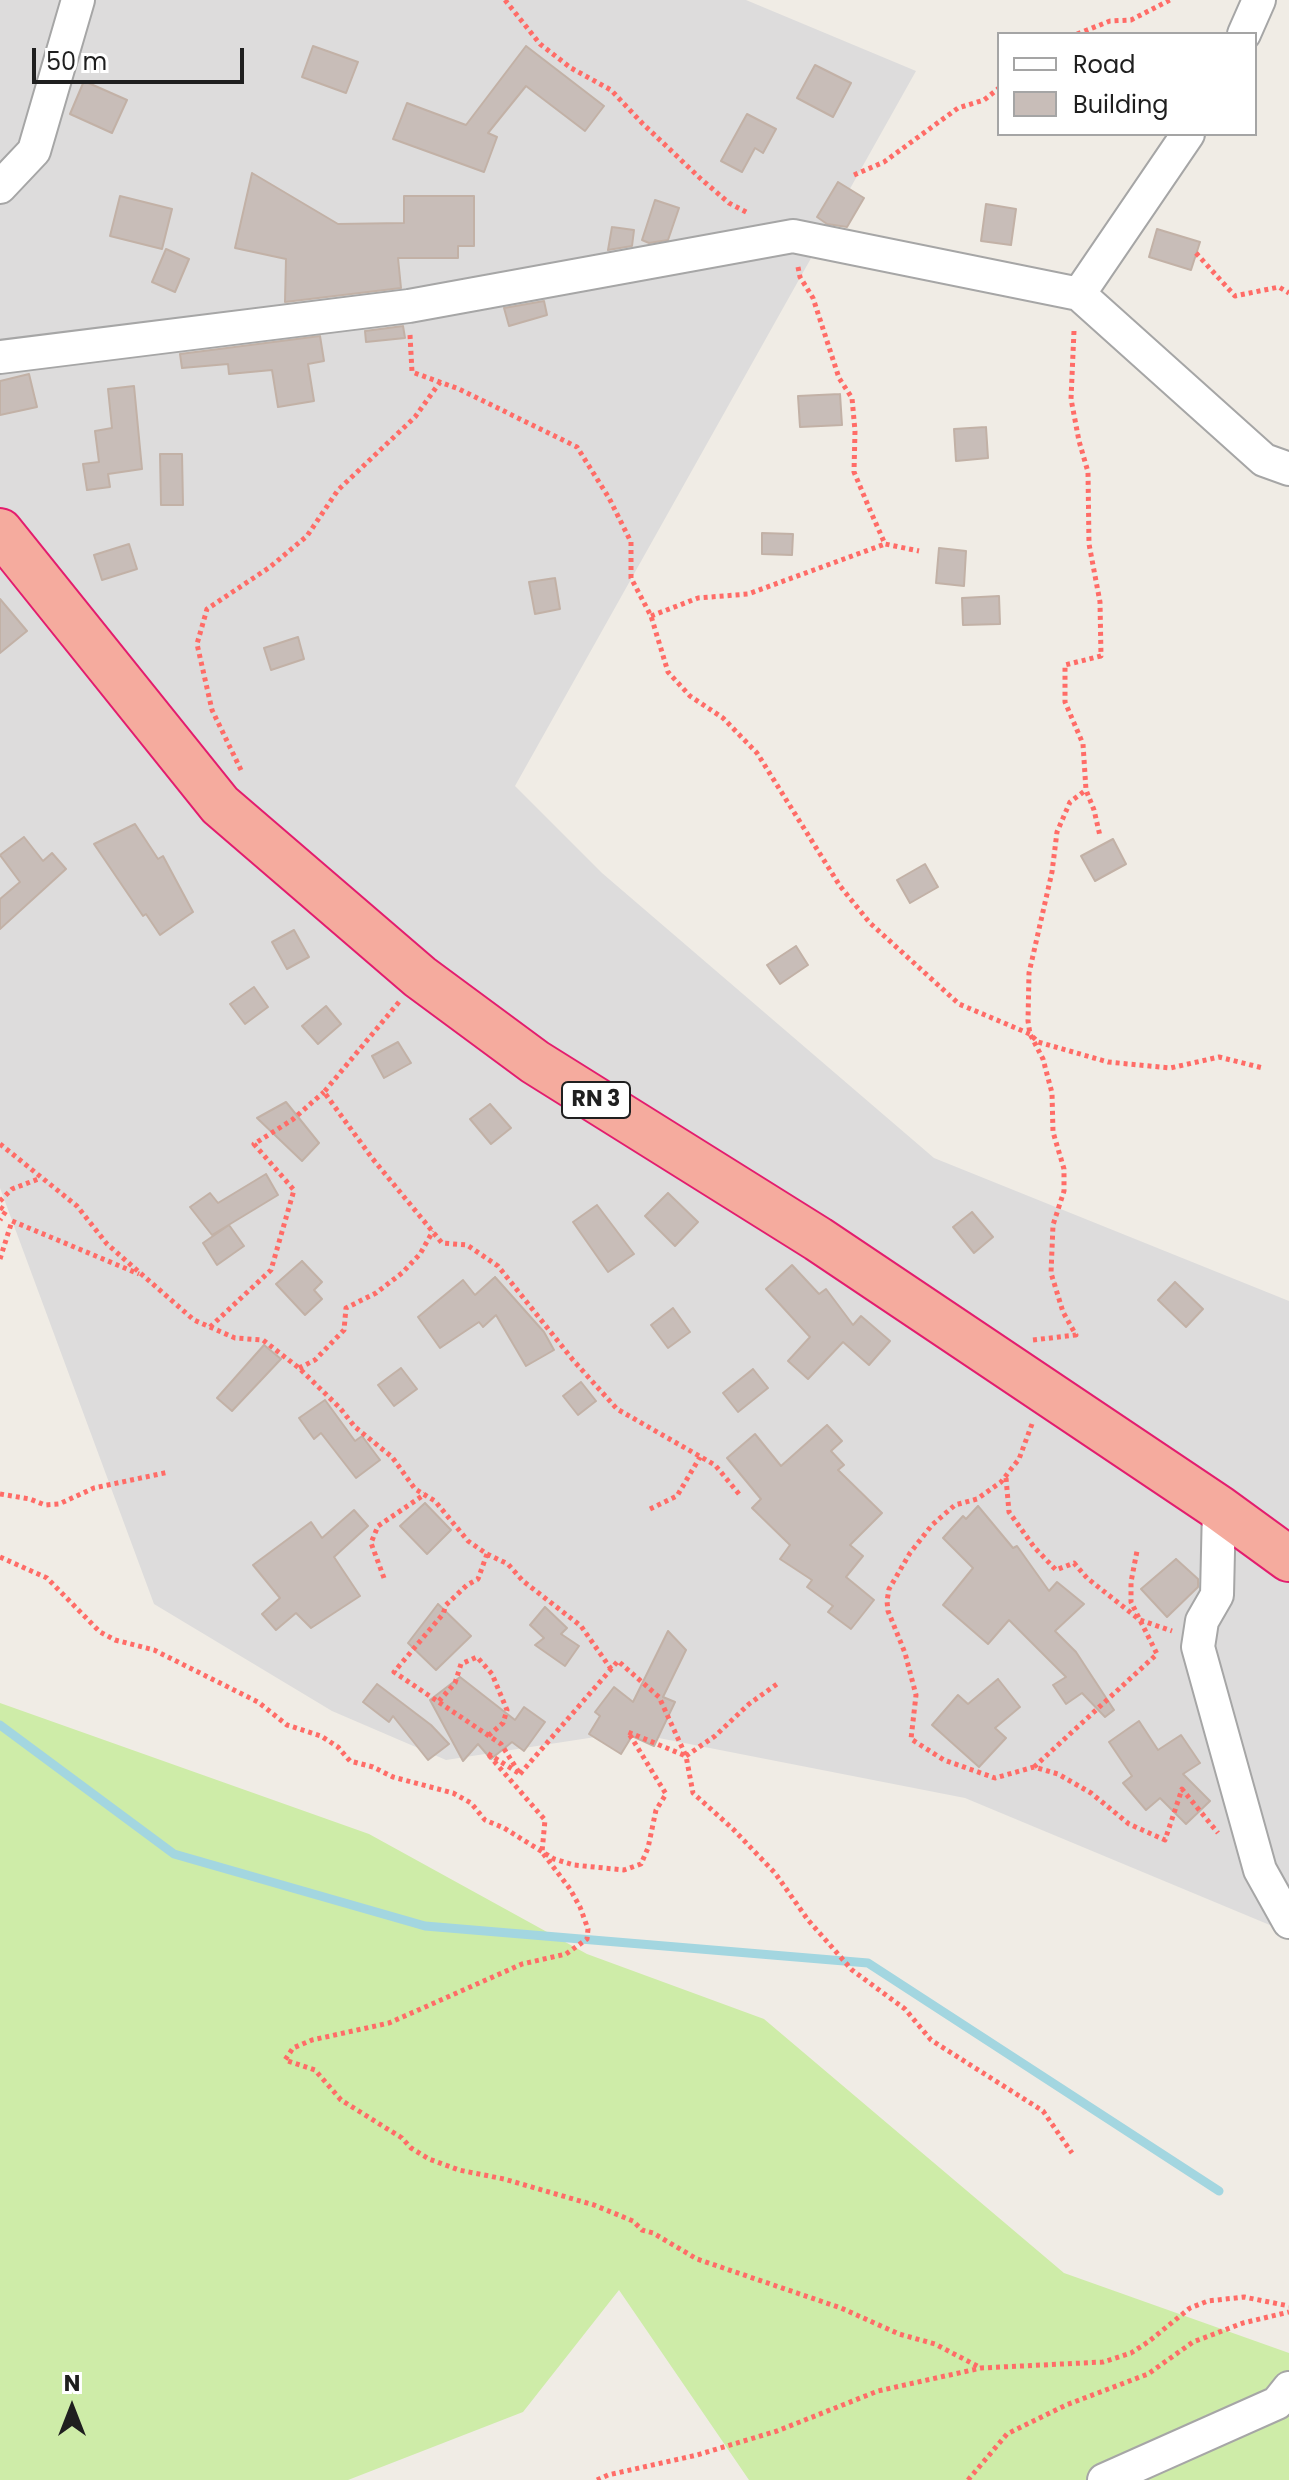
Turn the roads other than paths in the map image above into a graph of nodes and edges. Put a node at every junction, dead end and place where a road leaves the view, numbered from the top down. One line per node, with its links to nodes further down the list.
1 (78, 0): 5 (street)
2 (1259, 0): 3 (street)
3 (1245, 32)
4 (1187, 136): 6 (street)
5 (0, 187)
6 (1079, 294): 7 (street); 8 (street)
7 (0, 357)
8 (1289, 469)
9 (1, 537): 10 (highway, RN 3)
10 (1219, 1508): 11 (highway, RN 3); 12 (street)
11 (1289, 1559)
12 (1289, 1922)
13 (1289, 2388): 14 (street)
14 (1104, 2480)

